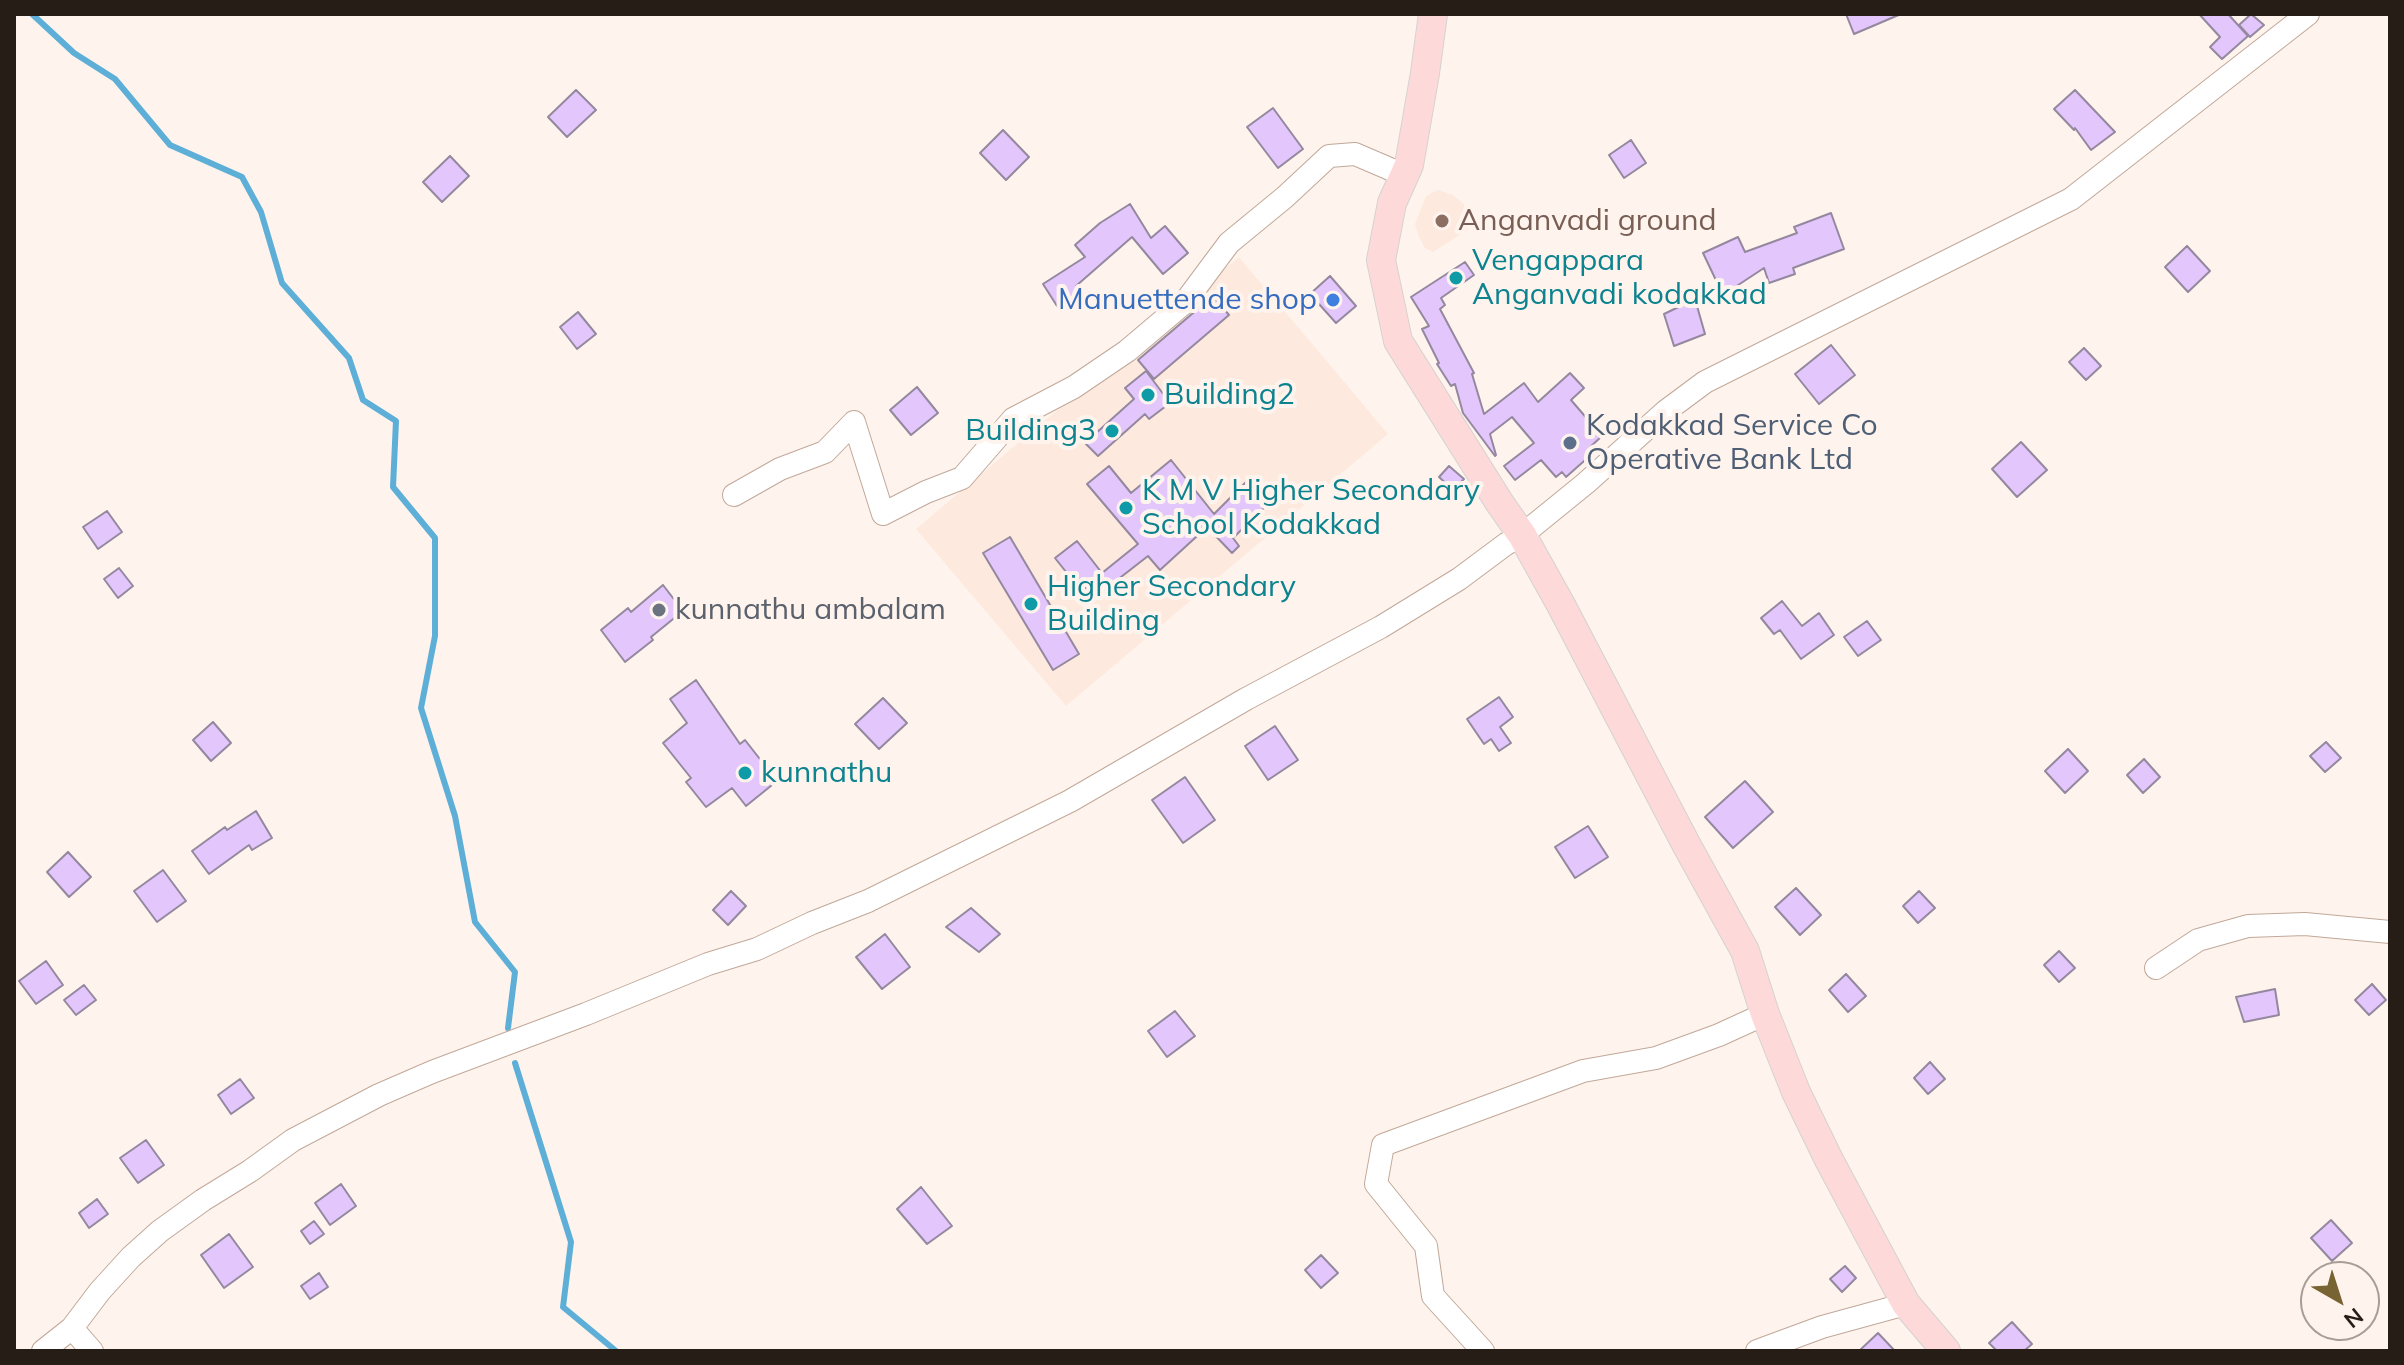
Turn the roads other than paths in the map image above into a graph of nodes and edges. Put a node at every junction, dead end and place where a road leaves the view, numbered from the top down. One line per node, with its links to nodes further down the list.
1 (1433, 14): 3 (main road)
2 (2308, 14): 5 (street)
3 (1404, 175): 4 (street); 5 (main road)
4 (734, 495)
5 (1522, 535): 8 (main road); 10 (street)
6 (2390, 932): 7 (street)
7 (2156, 968)
8 (1765, 1014): 9 (main road); 13 (street)
9 (1906, 1304): 14 (street); 15 (main road)
10 (72, 1328): 11 (street); 12 (street)
11 (43, 1351)
12 (92, 1351)
13 (1483, 1351)
14 (1757, 1351)
15 (1946, 1351)

